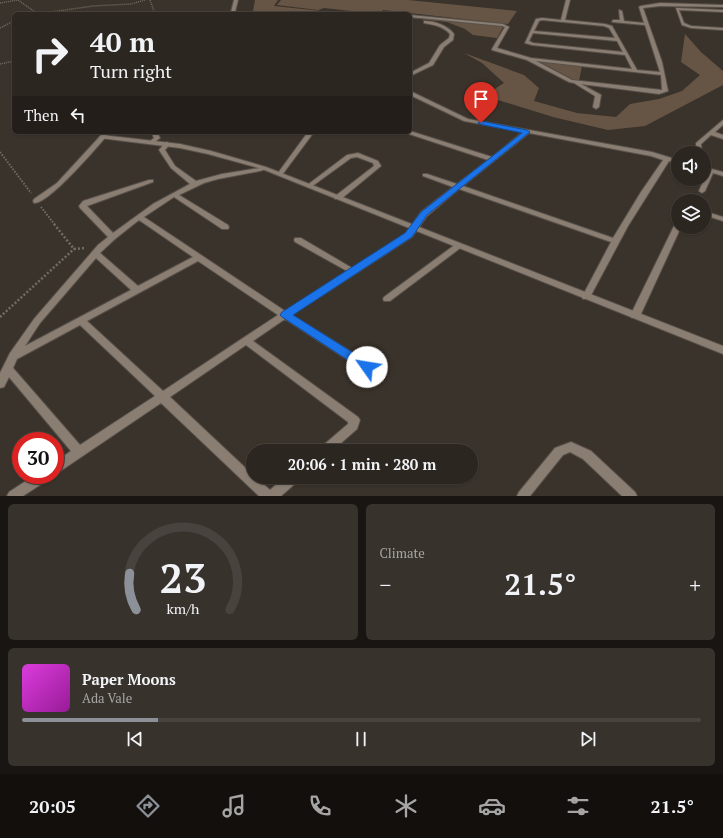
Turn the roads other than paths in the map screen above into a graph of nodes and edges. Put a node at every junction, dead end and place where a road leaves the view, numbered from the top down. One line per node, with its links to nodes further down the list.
1 (236, 0): 6 (street)
2 (568, 0): 9 (street)
3 (723, 6): 12 (street)
4 (620, 11): 11 (street)
5 (723, 11): 13 (lane)
6 (233, 12)
7 (412, 16): 17 (street)
8 (412, 21): 19 (street)
9 (563, 21): 14 (street); 15 (street)
10 (613, 21): 11 (street)
11 (622, 22): 12 (street)
12 (646, 24): 20 (street)
13 (723, 29)
14 (532, 32): 15 (street); 16 (street)
15 (618, 40): 16 (street)
16 (625, 54): 18 (street)
17 (529, 58): 18 (street); 21 (street)
18 (635, 70): 20 (street)
19 (412, 74)
20 (663, 74): 21 (street)
21 (571, 81): 23 (street)
22 (412, 94): 25 (street)
23 (596, 107)
24 (723, 122): 26 (street)
25 (527, 132): 35 (street); 36 (street)
26 (710, 133): 31 (street); 34 (street)
27 (155, 134): 32 (street)
28 (310, 134): 40 (street)
29 (412, 134): 35 (street)
30 (104, 135): 32 (street); 51 (street)
31 (723, 137)
32 (152, 142): 33 (street)
33 (167, 144): 38 (street); 44 (street)
34 (698, 146)
35 (492, 159): 46 (street)
36 (667, 159): 37 (street); 60 (street)
37 (671, 160)
38 (264, 168): 40 (street); 44 (street)
39 (711, 170): 41 (street)
40 (280, 174): 45 (street)
41 (723, 174)
42 (425, 175): 46 (street)
43 (151, 181): 58 (street)
44 (195, 184): 49 (street)
45 (309, 186): 50 (street); 50 (street)
46 (459, 186): 56 (street); 60 (street)
47 (703, 186): 48 (street)
48 (702, 191)
49 (175, 195): 53 (street); 55 (street)
50 (338, 197): 56 (street)
51 (37, 201)
52 (711, 215): 54 (street)
53 (139, 218): 58 (street); 63 (street)
54 (723, 219)
55 (226, 227)
56 (414, 228): 61 (street); 64 (street)
57 (674, 234): 69 (street)
58 (112, 237): 62 (street)
59 (298, 240): 64 (street)
60 (614, 241): 66 (street)
61 (459, 246): 66 (street); 67 (street)
62 (98, 250): 65 (street); 73 (street)
63 (199, 257): 65 (street); 68 (street)
64 (352, 271): 68 (street)
65 (137, 290): 70 (street)
66 (586, 297): 69 (street)
67 (387, 299)
68 (285, 315): 71 (street); 74 (street)
69 (635, 316): 72 (street)
70 (81, 320): 73 (street); 77 (street)
71 (247, 341): 77 (street); 78 (street)
72 (723, 350)
73 (13, 356): 75 (street)
74 (367, 367)
75 (8, 369): 76 (street); 79 (street)
76 (0, 384)
77 (162, 398): 79 (street); 84 (street)
78 (332, 444)
79 (79, 452): 80 (street)
80 (64, 462)
81 (31, 484): 83 (street)
82 (286, 484): 85 (street)
83 (13, 496)
84 (267, 496)
85 (272, 496)
86 (523, 496): 87 (street)
87 (630, 496)

